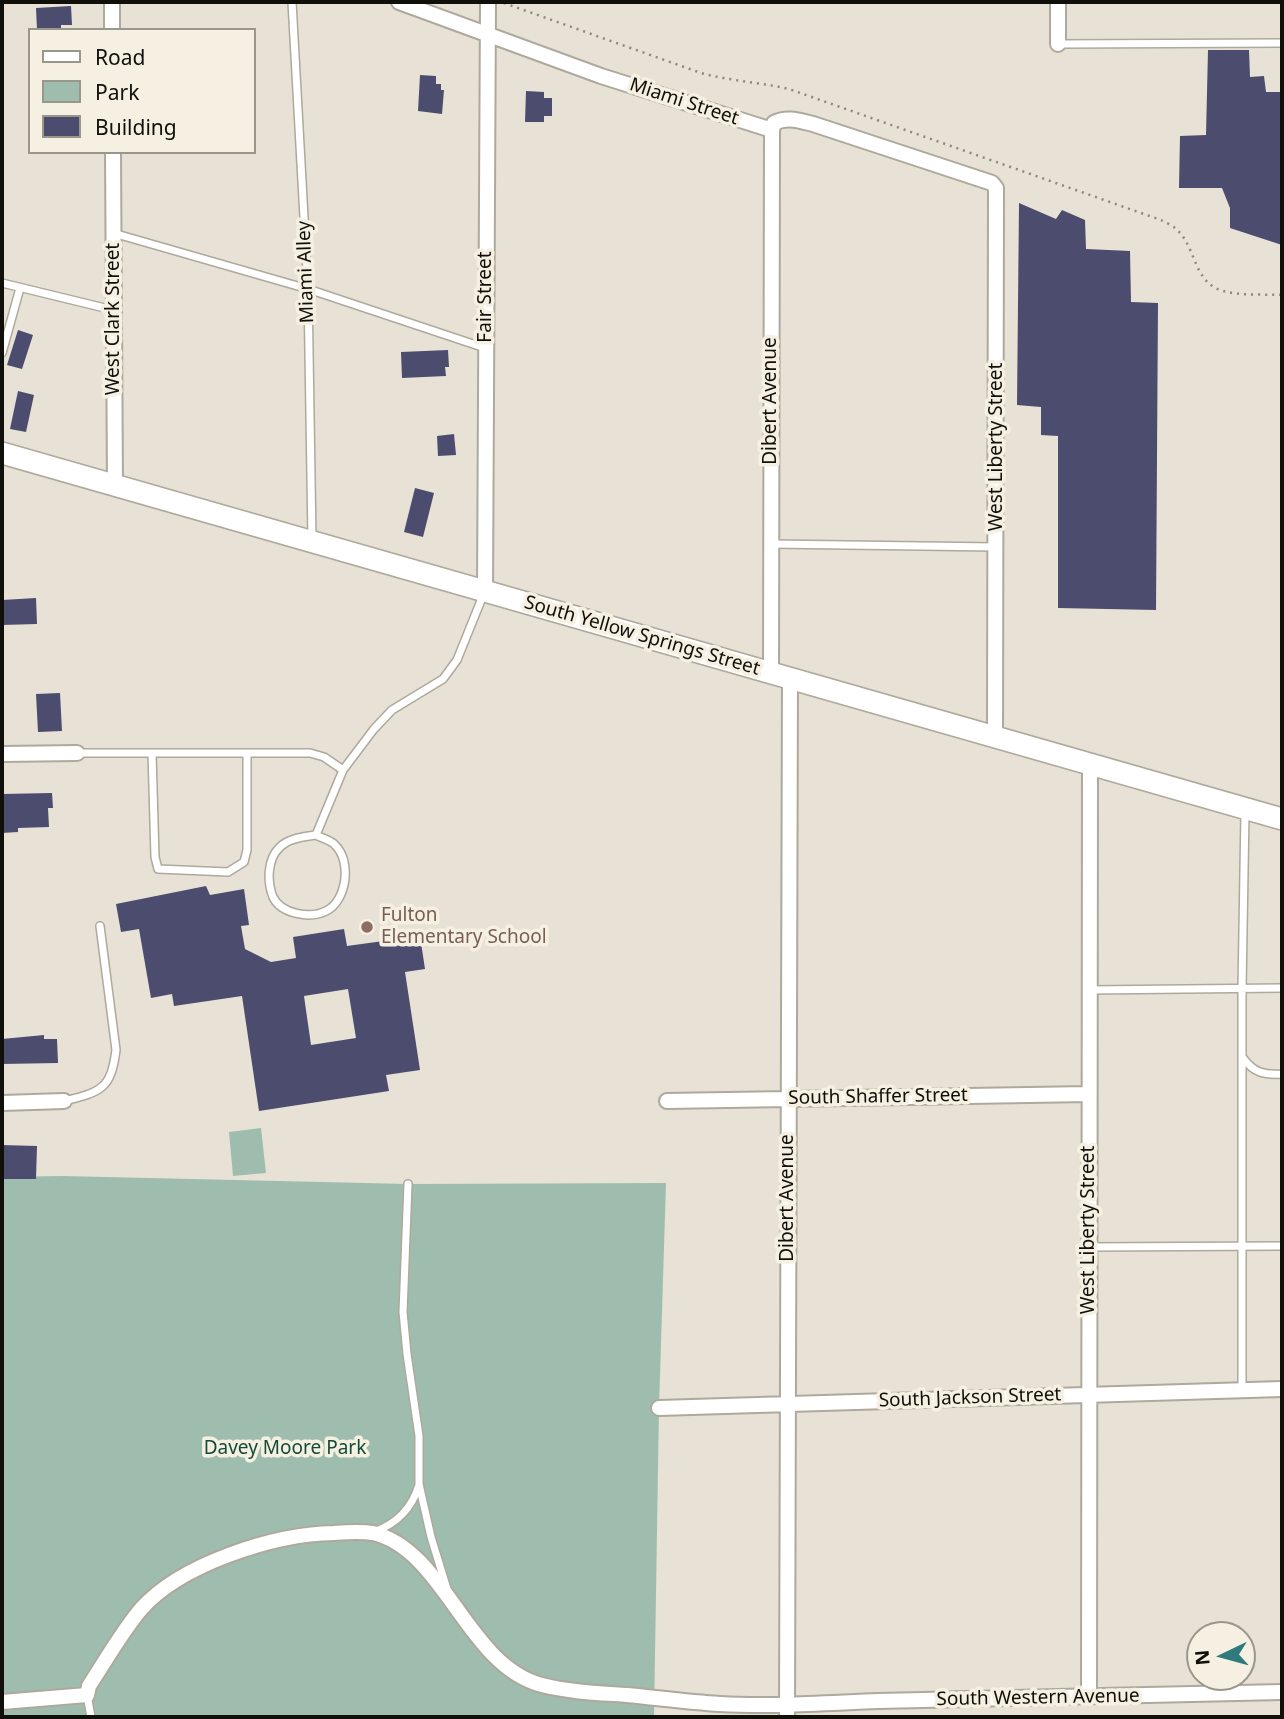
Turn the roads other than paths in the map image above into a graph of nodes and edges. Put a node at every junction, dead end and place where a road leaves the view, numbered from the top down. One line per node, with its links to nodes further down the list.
1 (112, 2): 6 (street)
2 (292, 2): 15 (lane, Miami Alley)
3 (399, 2): 7 (street, Miami Street)
4 (488, 2): 7 (street, Fair Street)
5 (1058, 2): 9 (street)
6 (112, 28)
7 (488, 33): 10 (street, Miami Street); 17 (street, Fair Street)
8 (1282, 43): 9 (lane)
9 (1058, 44)
10 (772, 130): 22 (street, Dibert Avenue); 23 (street, West Liberty Street)
11 (113, 154): 12 (street, West Clark Street)
12 (113, 233): 15 (lane); 16 (street, West Clark Street)
13 (2, 283): 14 (lane)
14 (20, 288): 16 (lane); 18 (lane)
15 (308, 289): 17 (lane); 21 (lane, Miami Alley)
16 (114, 311): 20 (street, West Clark Street)
17 (486, 348): 24 (street, Fair Street)
18 (2, 353)
19 (2, 453): 20 (main road, South Yellow Springs Street)
20 (115, 486): 21 (main road, South Yellow Springs Street)
21 (312, 542): 24 (main road, South Yellow Springs Street)
22 (771, 544): 23 (lane); 25 (street, Dibert Avenue)
23 (996, 547): 26 (street, West Liberty Street)
24 (485, 591): 25 (main road, South Yellow Springs Street); 32 (lane)
25 (780, 676): 26 (main road, South Yellow Springs Street); 43 (street, Dibert Avenue)
26 (995, 738): 31 (main road, South Yellow Springs Street)
27 (77, 753): 28 (lane); 30 (street)
28 (152, 753): 29 (lane); 29 (lane)
29 (247, 753): 32 (lane)
30 (2, 754)
31 (1090, 765): 33 (main road, South Yellow Springs Street); 39 (street, West Liberty Street)
32 (343, 770): 35 (lane)
33 (1245, 808): 34 (main road, South Yellow Springs Street); 38 (lane)
34 (1282, 819)
35 (316, 835): 35 (lane)
36 (100, 926): 44 (lane)
37 (1282, 988): 38 (lane)
38 (1242, 989): 39 (lane); 40 (lane)
39 (1089, 990): 42 (street, West Liberty Street)
40 (1242, 1057): 41 (lane); 50 (lane)
41 (1282, 1074)
42 (1089, 1094): 43 (street, South Shaffer Street); 49 (street, West Liberty Street)
43 (789, 1099): 45 (street, South Shaffer Street); 54 (street, Dibert Avenue)
44 (64, 1101): 46 (street)
45 (667, 1101)
46 (2, 1103)
47 (408, 1184): 56 (lane)
48 (1282, 1246): 50 (lane)
49 (1089, 1247): 50 (lane); 53 (street, West Liberty Street)
50 (1243, 1248): 52 (lane)
51 (1282, 1389): 52 (street, South Jackson Street)
52 (1242, 1390): 53 (street, South Jackson Street)
53 (1089, 1395): 54 (street, South Jackson Street); 61 (street, West Liberty Street)
54 (788, 1404): 55 (street, South Jackson Street); 63 (street, Dibert Avenue)
55 (659, 1408)
56 (419, 1484): 57 (lane); 58 (lane)
57 (372, 1533): 58 (street, South Western Avenue); 60 (street, South Western Avenue)
58 (451, 1603): 63 (street, South Western Avenue)
59 (1282, 1692): 61 (street, South Western Avenue)
60 (87, 1695): 62 (street); 64 (lane)
61 (1088, 1696): 63 (street, South Western Avenue)
62 (2, 1702)
63 (787, 1710)
64 (91, 1717)

